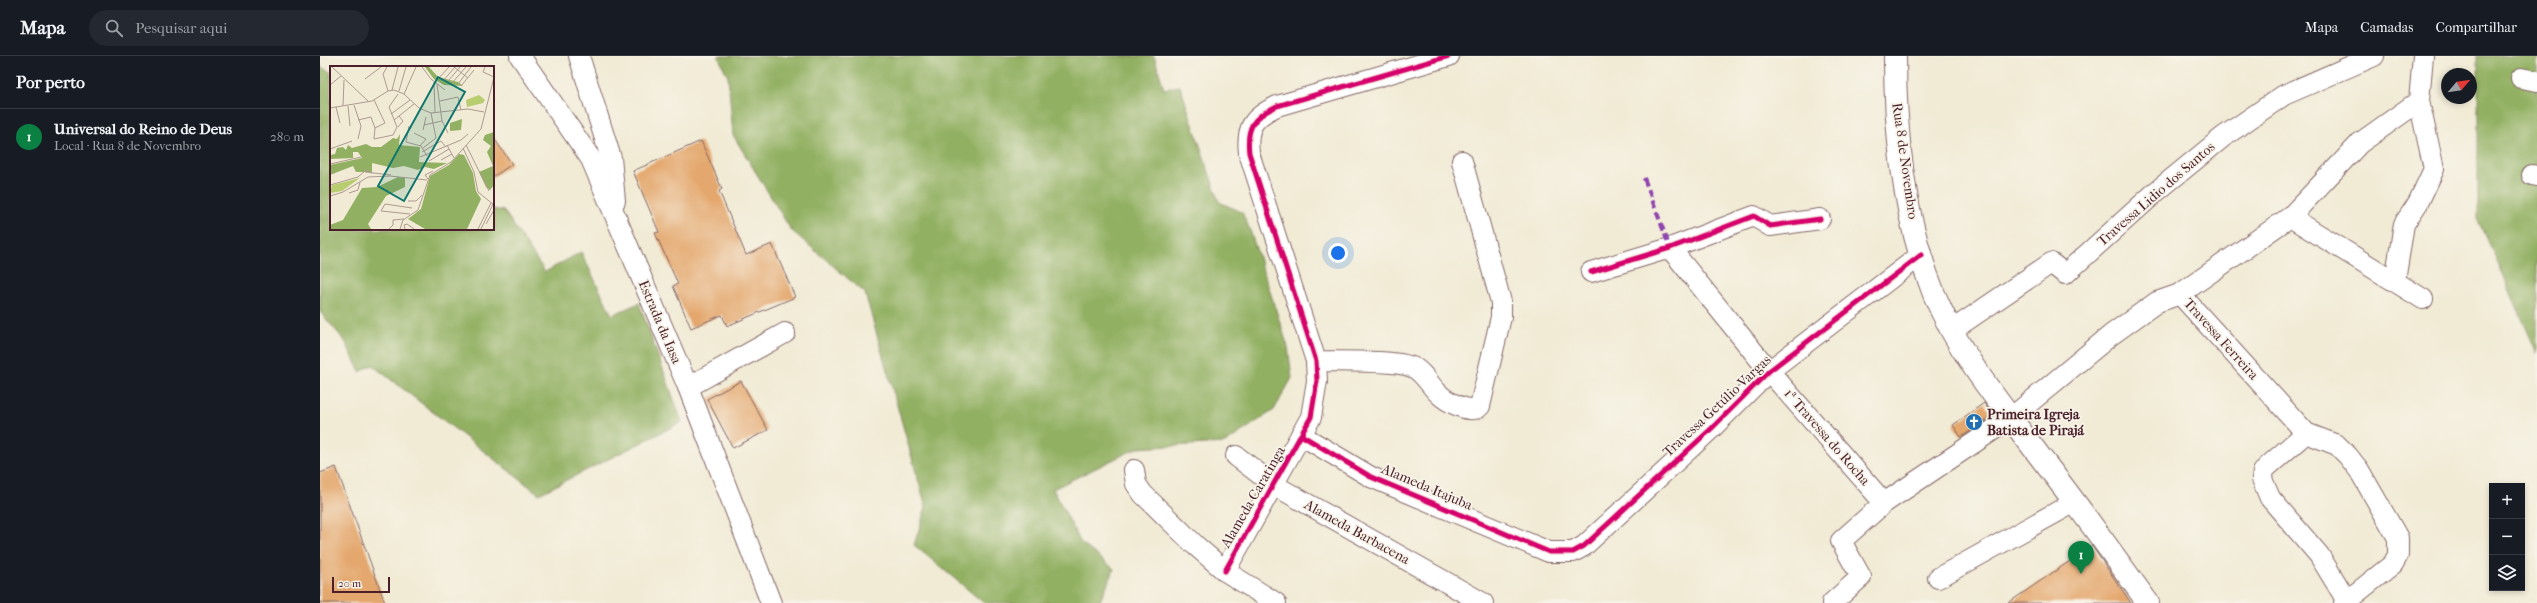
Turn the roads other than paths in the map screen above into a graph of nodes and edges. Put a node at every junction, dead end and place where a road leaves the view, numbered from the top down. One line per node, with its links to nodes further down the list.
1 (520, 56): 10 (street, Estrada da Iasa)
2 (579, 56): 10 (street)
3 (1448, 56): 20 (street, Alameda Caratinga)
4 (1895, 56): 13 (main road, Rua 8 de Novembro)
5 (2374, 56): 18 (street, Travessa Lidio dos Santos)
6 (2423, 56): 7 (street)
7 (2419, 101): 9 (street); 15 (street)
8 (1462, 161): 20 (street)
9 (2290, 217): 15 (street); 16 (street)
10 (616, 219): 22 (street, Estrada da Iasa)
11 (1820, 219): 12 (street)
12 (1670, 248): 14 (street); 21 (street, 1ª Travessa do Rocha)
13 (1921, 255): 18 (main road, Rua 8 de Novembro); 21 (street, Travessa Getúlio Vargas)
14 (1591, 272)
15 (2395, 282): 17 (street)
16 (2180, 294): 23 (street, Travessa Ferreira); 24 (street, Travessa Ferreira)
17 (2423, 299)
18 (1952, 331): 23 (main road, Rua 8 de Novembro)
19 (785, 333): 22 (street)
20 (1316, 361): 25 (street, Alameda Caratinga)
21 (1769, 371): 30 (street, 1ª Travessa do Rocha); 31 (street, Travessa Getúlio Vargas)
22 (688, 387): 35 (street, Estrada da Iasa)
23 (2011, 418): 29 (main road, Rua 8 de Novembro); 30 (street, Travessa Ferreira)
24 (2306, 433): 34 (street); 34 (street, Travessa Ferreira)
25 (1301, 436): 28 (street, Alameda Caratinga); 31 (street, Alameda Itajuba)
26 (1236, 456): 28 (street, Alameda Barbacena)
27 (1134, 470): 32 (street, Alameda Caratinga)
28 (1274, 485): 32 (street, Alameda Caratinga); 37 (street, Alameda Barbacena)
29 (2075, 502): 33 (street); 39 (main road, Rua 8 de Novembro)
30 (1884, 503): 38 (street, Travessa Ferreira)
31 (1549, 552)
32 (1225, 571): 36 (street)
33 (1938, 578)
34 (2346, 602)
35 (771, 603)
36 (1276, 603)
37 (1483, 603)
38 (1832, 603)
39 (2148, 603)

